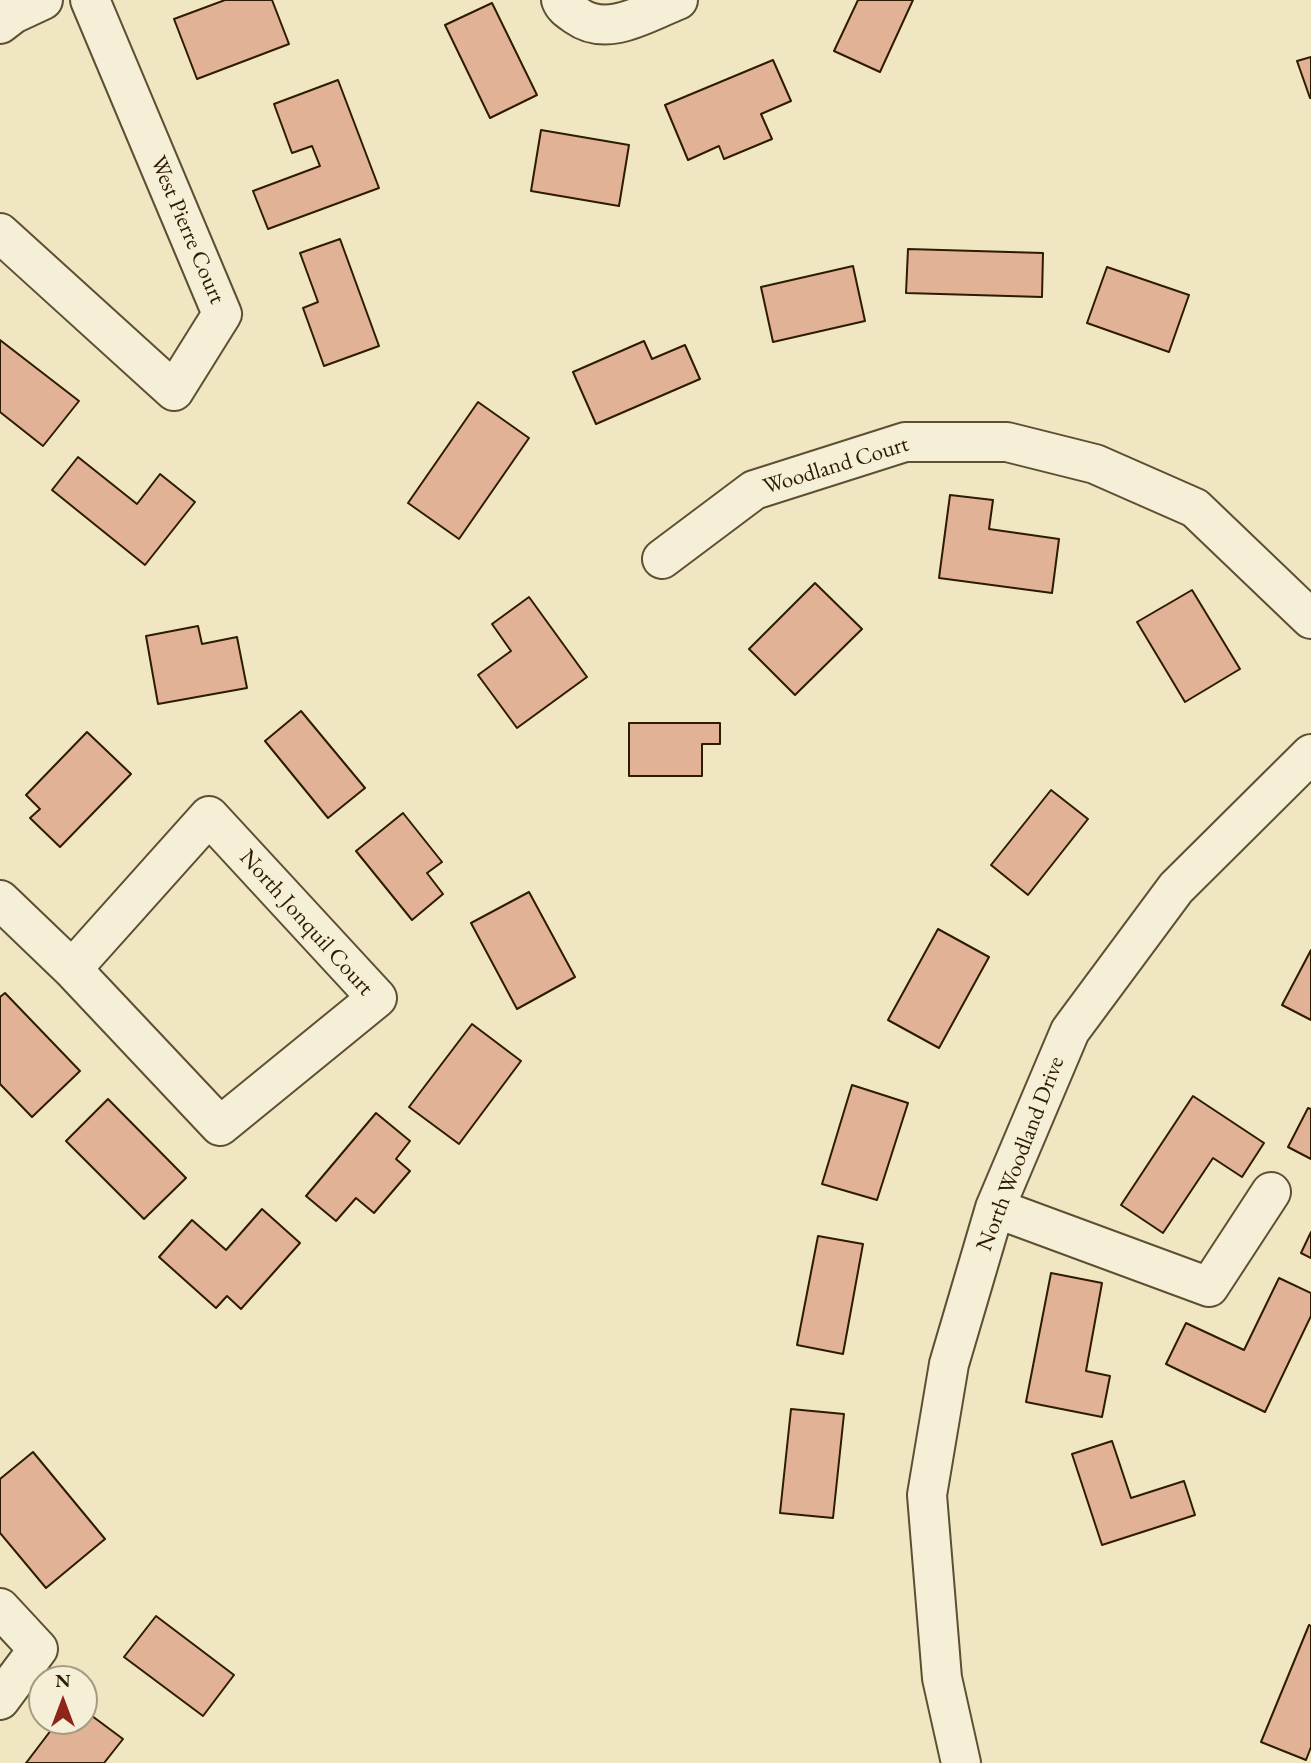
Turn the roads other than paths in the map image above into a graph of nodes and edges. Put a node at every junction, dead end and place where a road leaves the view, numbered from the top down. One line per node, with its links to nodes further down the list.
1 (43, 0): 5 (street)
2 (90, 0): 6 (street, West Pierre Court)
3 (561, 0): 4 (street)
4 (678, 0)
5 (0, 24)
6 (0, 233)
7 (662, 559): 8 (street, Woodland Court)
8 (1311, 619)
9 (1311, 754): 13 (street, North Woodland Drive)
10 (0, 900): 11 (street, North Jonquil Court)
11 (72, 969): 11 (street, North Jonquil Court)
12 (1271, 1192): 13 (street)
13 (995, 1208): 16 (street, North Woodland Drive)
14 (0, 1608): 15 (street)
15 (0, 1700)
16 (961, 1763)

